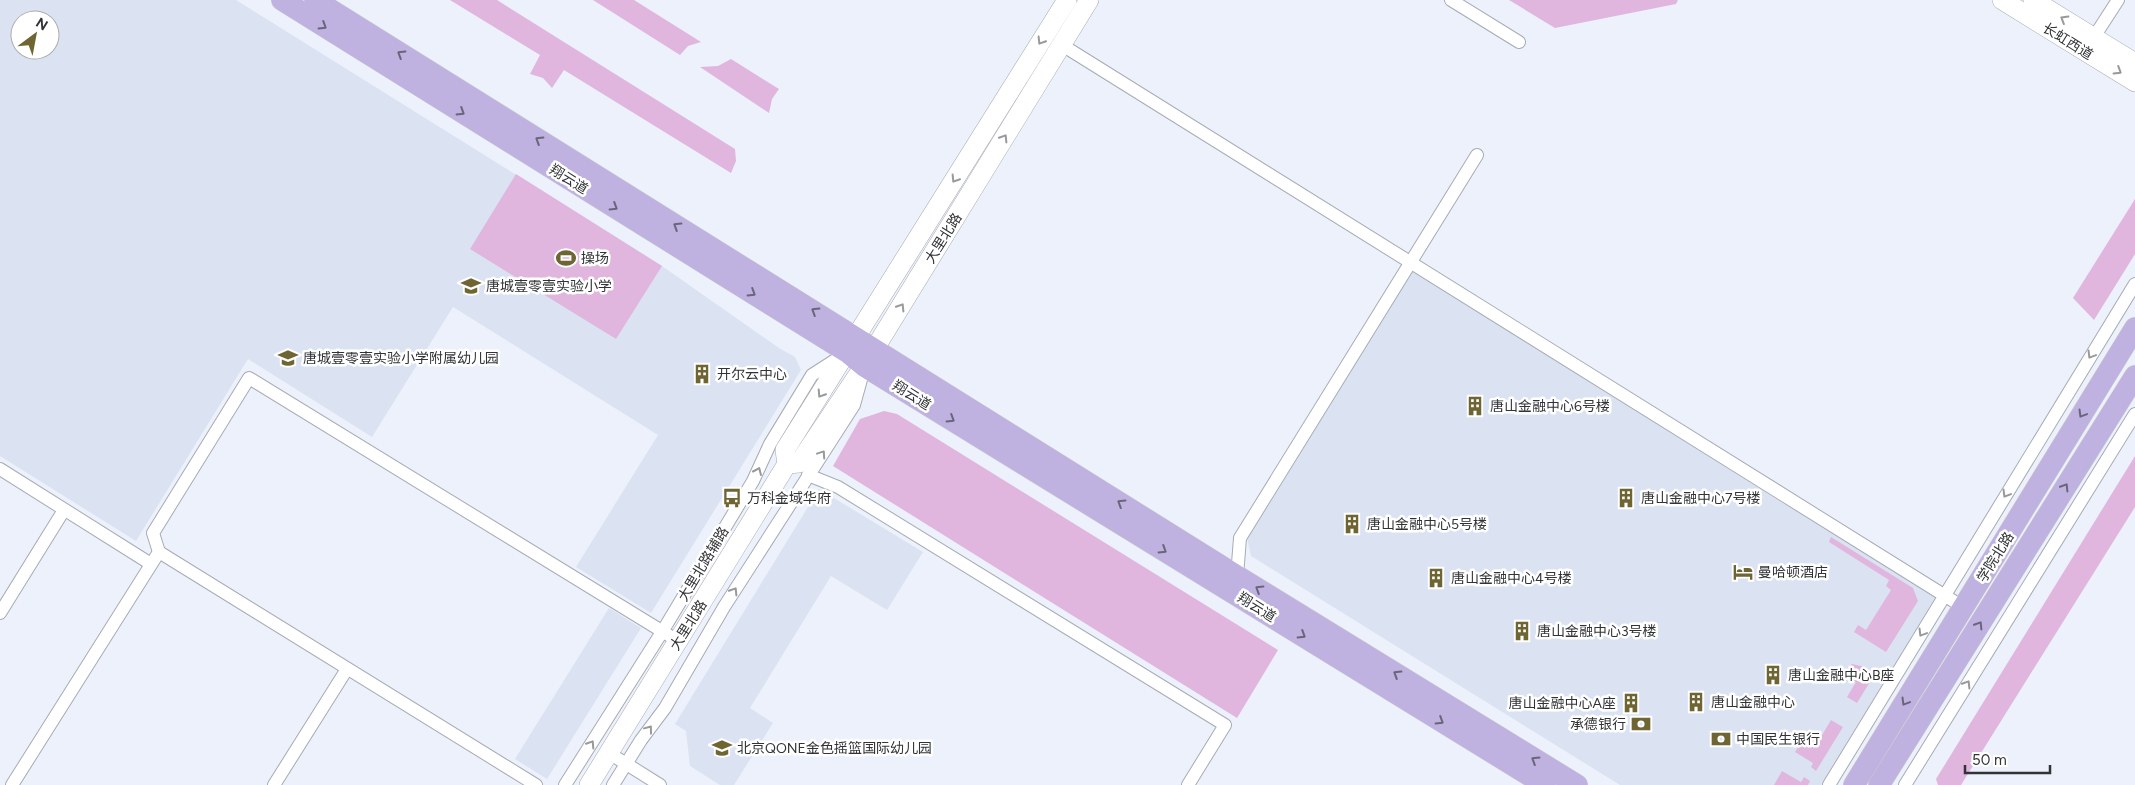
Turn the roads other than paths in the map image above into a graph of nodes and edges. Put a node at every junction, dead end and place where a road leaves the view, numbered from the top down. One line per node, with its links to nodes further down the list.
1 (282, 0): 19 (main road, 翔云道, one-way to 19)
2 (315, 0): 19 (main road, 翔云道, one-way to 2)
3 (1067, 0): 19 (main road, 大里北路, one-way to 19)
4 (1089, 0): 11 (main road, 大里北路)
5 (1451, 0): 10 (street)
6 (2002, 0): 13 (main road, 长虹西道, one-way to 13)
7 (2032, 0): 9 (main road, 长虹西道, one-way to 7)
8 (2118, 0): 9 (street)
9 (2094, 37): 12 (main road, 长虹西道)
10 (1518, 42)
11 (1062, 45): 15 (street); 20 (main road, 大里北路, one-way to 11)
12 (2135, 63)
13 (2135, 82)
14 (1477, 155): 15 (street)
15 (1411, 263): 32 (street); 33 (street)
16 (2135, 284): 17 (street)
17 (2110, 324): 18 (street); 27 (street, one-way to 27)
18 (2130, 336): 28 (main road, 学院北路, one-way to 28)
19 (852, 345): 20 (main road, 翔云道); 23 (main road, 大里北路, one-way to 23); 36 (street, 大里北路辅路, one-way to 19)
20 (870, 357): 23 (main road, 大里北路); 25 (street, one-way to 20); 32 (main road, 翔云道, one-way to 20); 48 (main road, 翔云道, one-way to 48)
21 (2135, 376): 30 (main road, 学院北路, one-way to 21)
22 (2135, 414): 30 (street)
23 (787, 464): 36 (main road, 大里北路)
24 (0, 469): 26 (street)
25 (808, 475): 39 (street, one-way to 25); 47 (street)
26 (64, 510): 31 (street); 35 (street)
27 (1988, 522): 28 (street); 33 (street)
28 (2008, 534): 30 (main road); 34 (main road, 学院北路)
29 (159, 552): 31 (street); 36 (street); 37 (street)
30 (2037, 552): 52 (main road, 学院北路, one-way to 30); 53 (street, one-way to 30)
31 (151, 564): 40 (street)
32 (1237, 576): 49 (main road, 翔云道, one-way to 32)
33 (1944, 595): 34 (street); 50 (street, one-way to 50)
34 (1963, 607): 51 (main road, 学院北路, one-way to 51)
35 (0, 613)
36 (670, 637): 38 (main road, 大里北路); 43 (street, 大里北路辅路, one-way to 36)
37 (347, 669): 41 (street); 42 (street)
38 (609, 753): 39 (street); 44 (main road, 大里北路)
39 (626, 764): 45 (street); 46 (street)
40 (12, 785)
41 (274, 785)
42 (536, 785)
43 (564, 785)
44 (589, 785)
45 (613, 785)
46 (660, 785)
47 (1188, 785)
48 (1545, 785)
49 (1577, 785)
50 (1829, 785)
51 (1854, 785)
52 (1879, 785)
53 (1905, 785)

